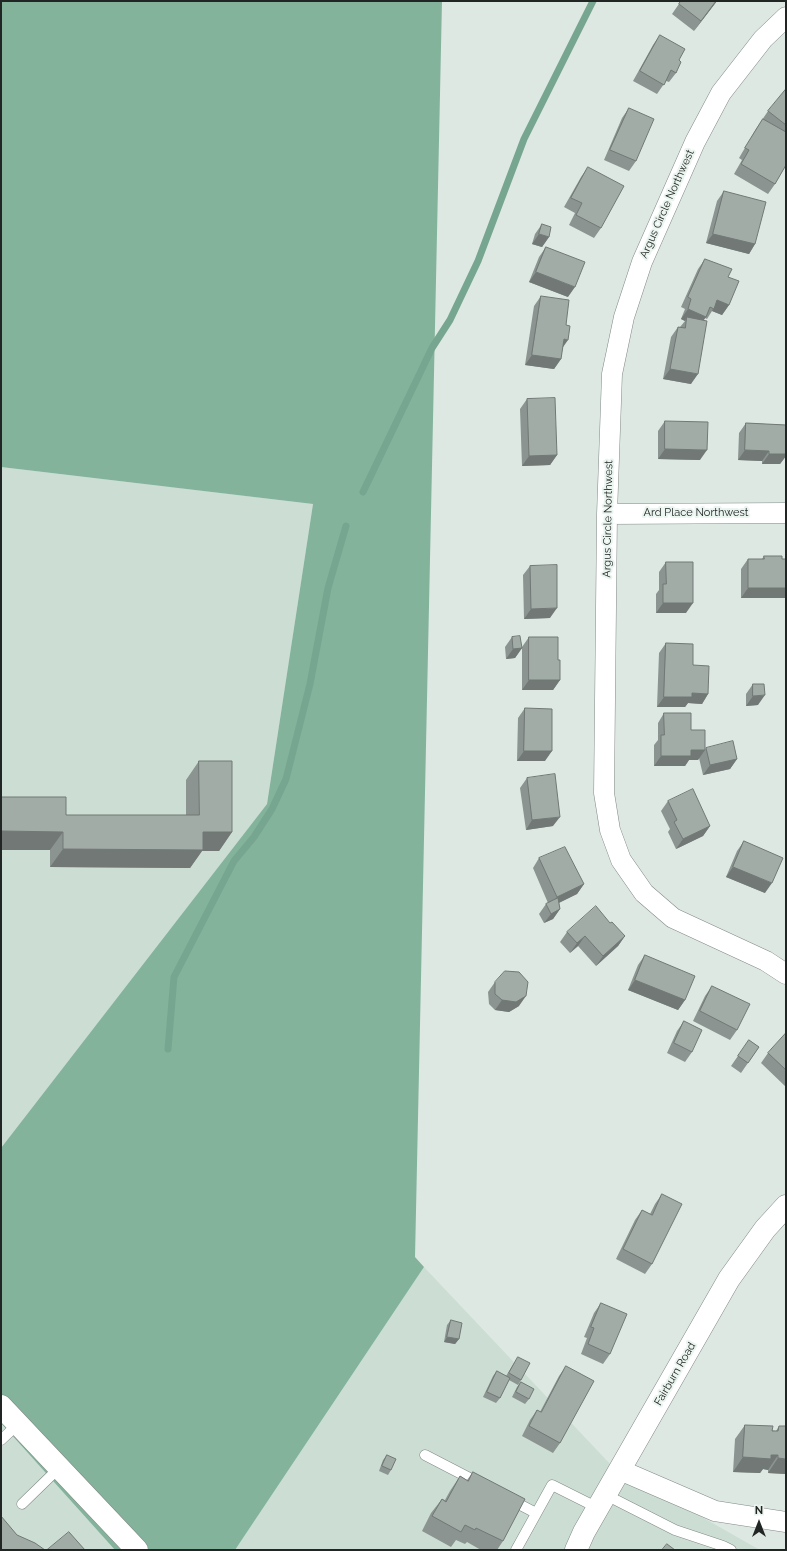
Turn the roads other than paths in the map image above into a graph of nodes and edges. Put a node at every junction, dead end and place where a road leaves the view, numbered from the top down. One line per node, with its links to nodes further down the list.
1 (786, 17): 3 (street, Argus Circle Northwest)
2 (786, 513): 3 (street, Ard Place Northwest)
3 (607, 514): 4 (street, Argus Circle Northwest)
4 (786, 974)
5 (786, 1206): 11 (street, Fairburn Road)
6 (1, 1406): 7 (street)
7 (18, 1424): 8 (lane); 10 (street)
8 (1, 1440)
9 (425, 1455): 12 (lane)
10 (60, 1468): 15 (lane); 18 (street)
11 (620, 1470): 14 (street, Fairburn Road); 17 (street)
12 (487, 1488)
13 (501, 1495): 16 (lane)
14 (602, 1502): 16 (lane); 20 (street, Fairburn Road); 21 (lane)
15 (22, 1504)
16 (536, 1513): 19 (lane)
17 (786, 1522)
18 (138, 1550)
19 (516, 1550)
20 (576, 1550)
21 (731, 1550)

